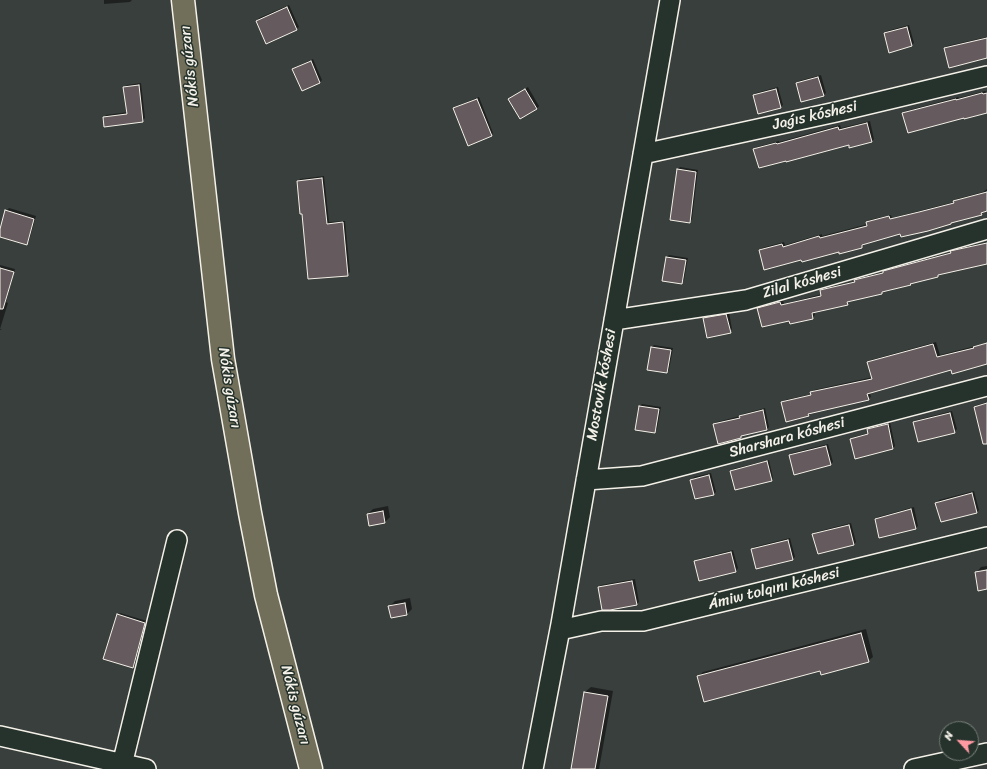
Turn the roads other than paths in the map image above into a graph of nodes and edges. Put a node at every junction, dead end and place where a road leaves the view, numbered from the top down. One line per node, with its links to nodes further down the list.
1 (183, 0): 16 (main road, Nókis gúzarı)
2 (670, 0): 4 (street, Mostovik kóshesi)
3 (987, 76): 4 (street, Jaǵıs kóshesi)
4 (643, 154): 6 (street, Mostovik kóshesi)
5 (987, 229): 6 (street, Zilal kóshesi)
6 (614, 320): 8 (street, Mostovik kóshesi)
7 (987, 386): 8 (street, Sharshara kóshesi)
8 (586, 480): 11 (street, Mostovik kóshesi)
9 (987, 537): 11 (street, Ámiw tolqını kóshesi)
10 (177, 540): 14 (street)
11 (560, 630): 17 (street, Mostovik kóshesi)
12 (0, 736): 14 (street)
13 (987, 753): 18 (street)
14 (122, 766): 15 (street)
15 (146, 769)
16 (311, 769)
17 (533, 769)
18 (914, 769)

